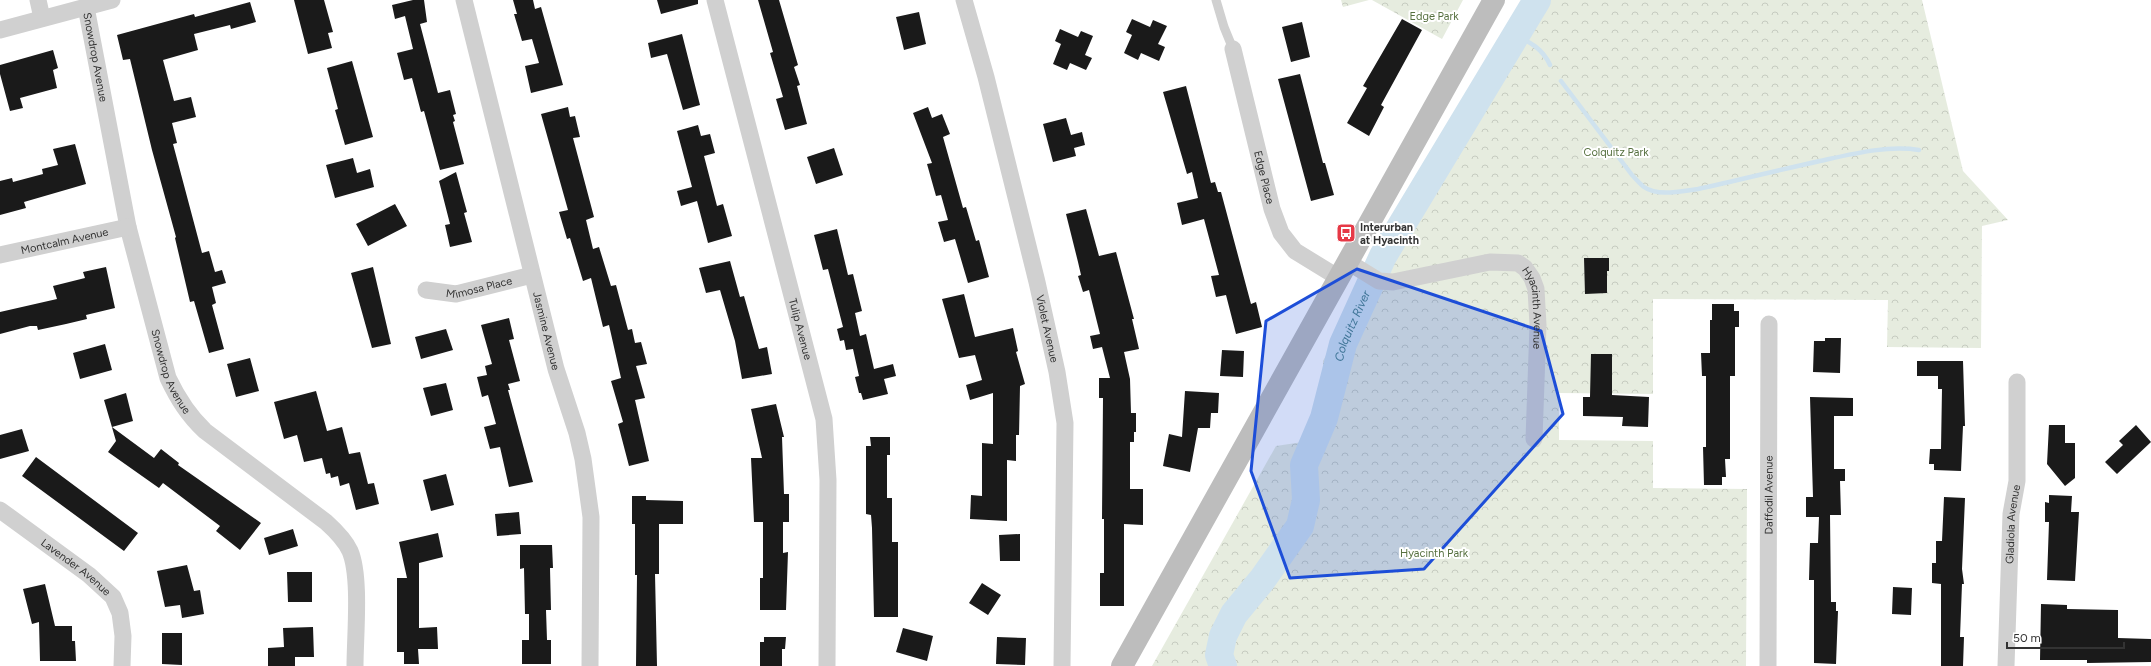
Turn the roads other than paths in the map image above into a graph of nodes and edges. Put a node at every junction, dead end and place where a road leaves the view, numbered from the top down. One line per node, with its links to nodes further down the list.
1 (38, 0): 9 (street)
2 (112, 0): 8 (street)
3 (464, 0): 15 (street, Jasmine Avenue)
4 (715, 0): 24 (street, Tulip Avenue)
5 (964, 0): 25 (street, Violet Avenue)
6 (1216, 0): 11 (lane)
7 (1494, 0): 14 (main road)
8 (86, 7): 9 (street); 12 (street, Snowdrop Avenue)
9 (42, 18): 10 (street)
10 (0, 30)
11 (1233, 49): 14 (street, Edge Place)
12 (128, 227): 13 (street, Montcalm Avenue); 22 (street, Snowdrop Avenue)
13 (0, 255)
14 (1343, 270): 19 (street, Hyacinth Avenue); 26 (main road)
15 (532, 275): 16 (street, Mimosa Place); 23 (street, Jasmine Avenue)
16 (426, 290)
17 (1769, 324): 27 (street, Daffodil Avenue)
18 (2017, 382): 28 (street, Gladiola Avenue)
19 (1534, 439)
20 (0, 510): 21 (street, Lavender Avenue)
21 (122, 666)
22 (355, 666)
23 (590, 666)
24 (827, 666)
25 (1062, 666)
26 (1122, 666)
27 (1768, 666)
28 (2006, 666)

